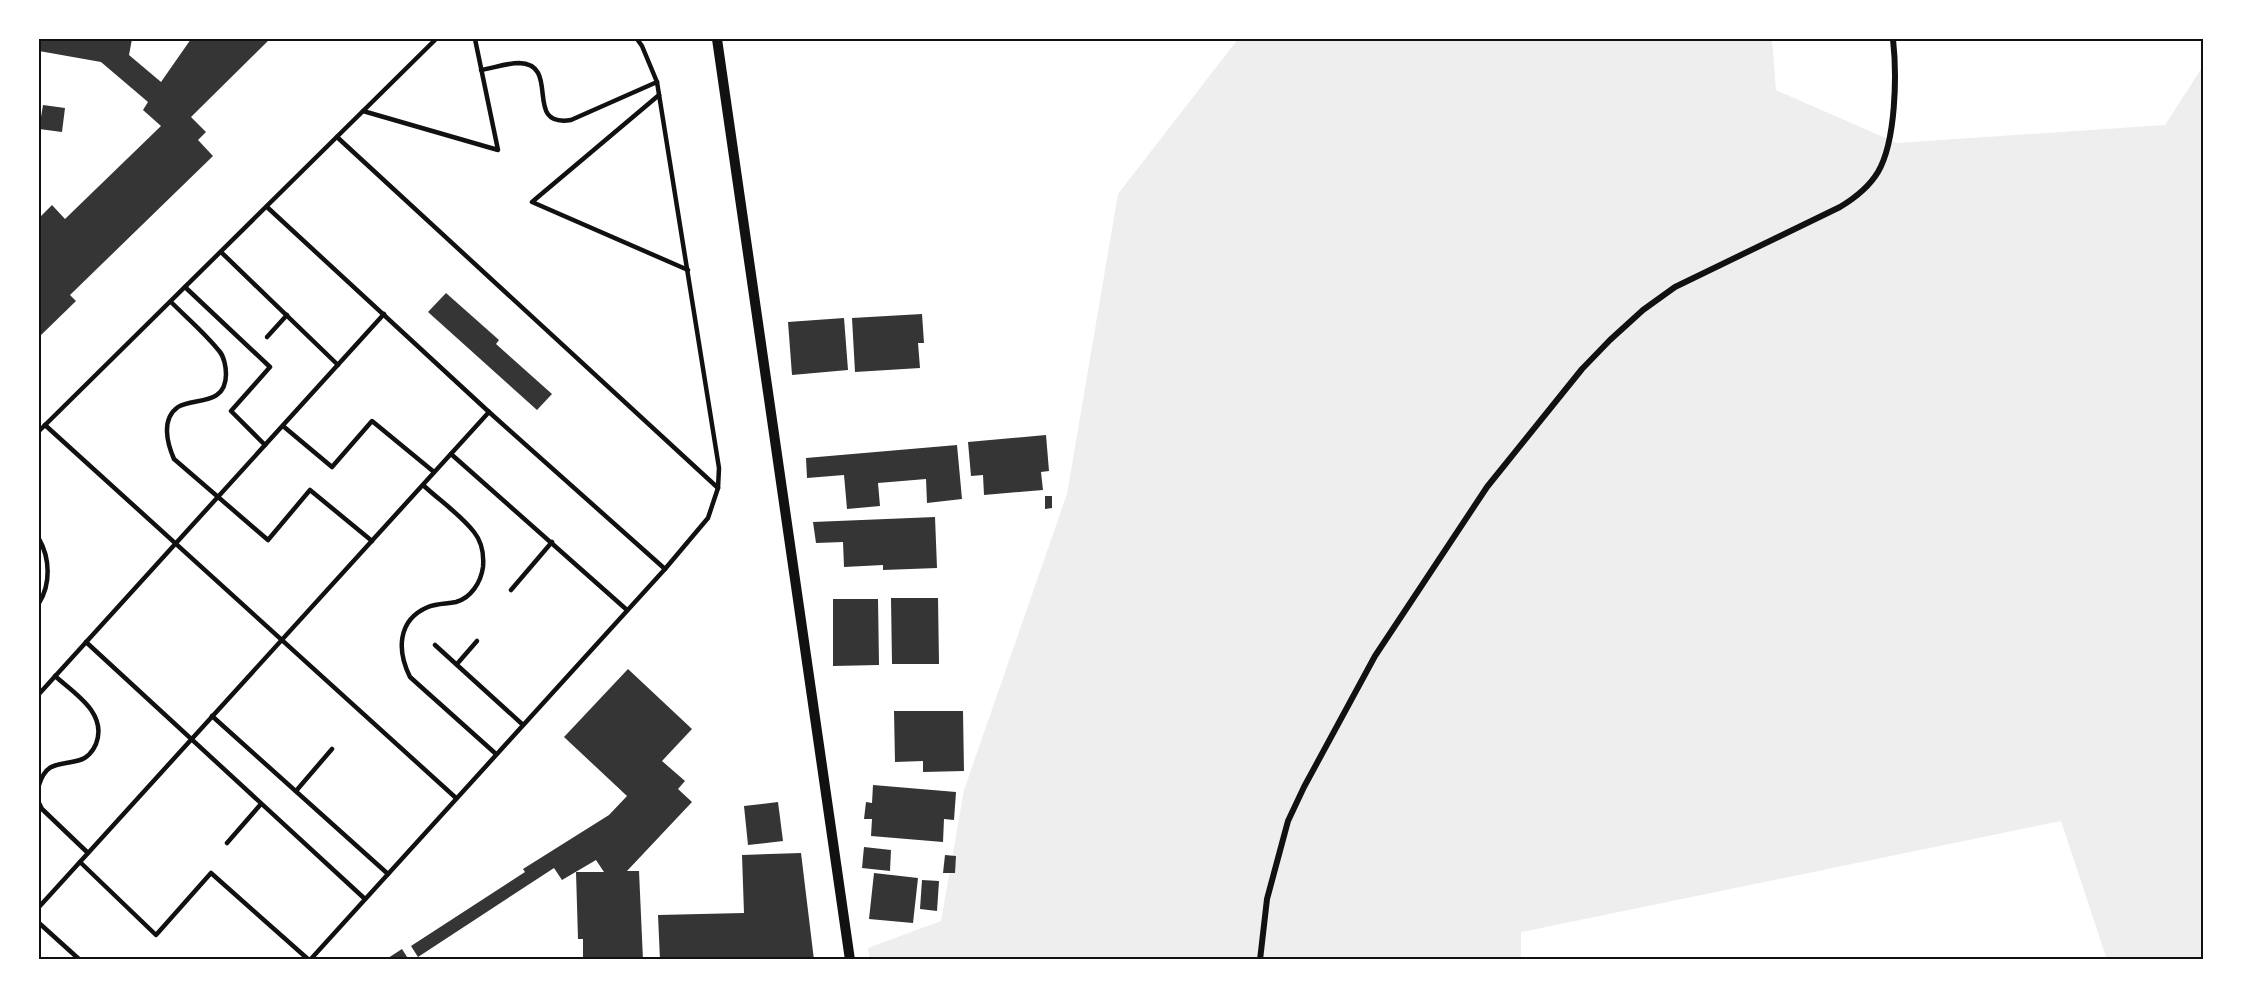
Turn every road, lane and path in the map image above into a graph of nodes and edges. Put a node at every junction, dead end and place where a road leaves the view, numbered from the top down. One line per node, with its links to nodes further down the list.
1 (436, 39): 9 (lane)
2 (475, 39): 6 (lane)
3 (637, 39): 7 (lane)
4 (717, 39): 64 (street)
5 (1893, 39): 65 (street)
6 (481, 70): 7 (lane); 9 (lane)
7 (657, 82): 8 (lane)
8 (659, 95): 13 (lane); 13 (lane)
9 (363, 111): 10 (lane)
10 (337, 137): 11 (lane); 28 (lane)
11 (267, 207): 12 (lane); 16 (lane)
12 (221, 252): 14 (lane); 17 (lane)
13 (688, 270): 28 (lane)
14 (185, 287): 15 (lane); 24 (lane)
15 (171, 302): 21 (lane); 29 (lane)
16 (384, 314): 19 (lane); 20 (lane)
17 (287, 315): 18 (lane); 19 (lane)
18 (267, 338)
19 (338, 365): 22 (lane)
20 (489, 412): 25 (lane); 34 (lane)
21 (45, 425): 23 (lane); 33 (lane)
22 (282, 426): 24 (lane); 26 (lane)
23 (39, 431)
24 (265, 445): 29 (lane)
25 (451, 454): 26 (lane); 32 (lane)
26 (434, 472): 27 (lane)
27 (423, 485): 31 (lane); 49 (lane)
28 (718, 488): 34 (lane)
29 (218, 497): 31 (lane); 33 (lane)
30 (39, 539): 36 (lane)
31 (372, 541): 38 (lane)
32 (552, 542): 35 (lane); 37 (lane)
33 (176, 543): 38 (lane); 40 (lane)
34 (665, 569): 37 (lane)
35 (510, 590)
36 (39, 603)
37 (627, 610): 46 (lane)
38 (281, 640): 45 (lane); 52 (lane)
39 (477, 641): 42 (lane)
40 (86, 642): 43 (lane); 47 (lane)
41 (435, 645): 42 (lane)
42 (457, 664): 46 (lane)
43 (55, 676): 44 (lane); 50 (lane)
44 (39, 694)
45 (212, 716): 47 (lane); 51 (lane)
46 (522, 724): 49 (lane)
47 (191, 740): 54 (lane); 56 (lane)
48 (332, 749): 51 (lane)
49 (496, 754): 52 (lane)
50 (39, 785)
51 (296, 791): 58 (lane)
52 (456, 798): 58 (lane)
53 (39, 803): 56 (lane)
54 (261, 804): 55 (lane); 59 (lane)
55 (227, 843)
56 (88, 853): 57 (lane)
57 (80, 862): 60 (lane); 63 (lane)
58 (388, 874): 59 (lane)
59 (365, 899): 63 (lane)
60 (39, 907)
61 (39, 923): 62 (lane)
62 (80, 960)
63 (309, 960)
64 (849, 960)
65 (1260, 960)

